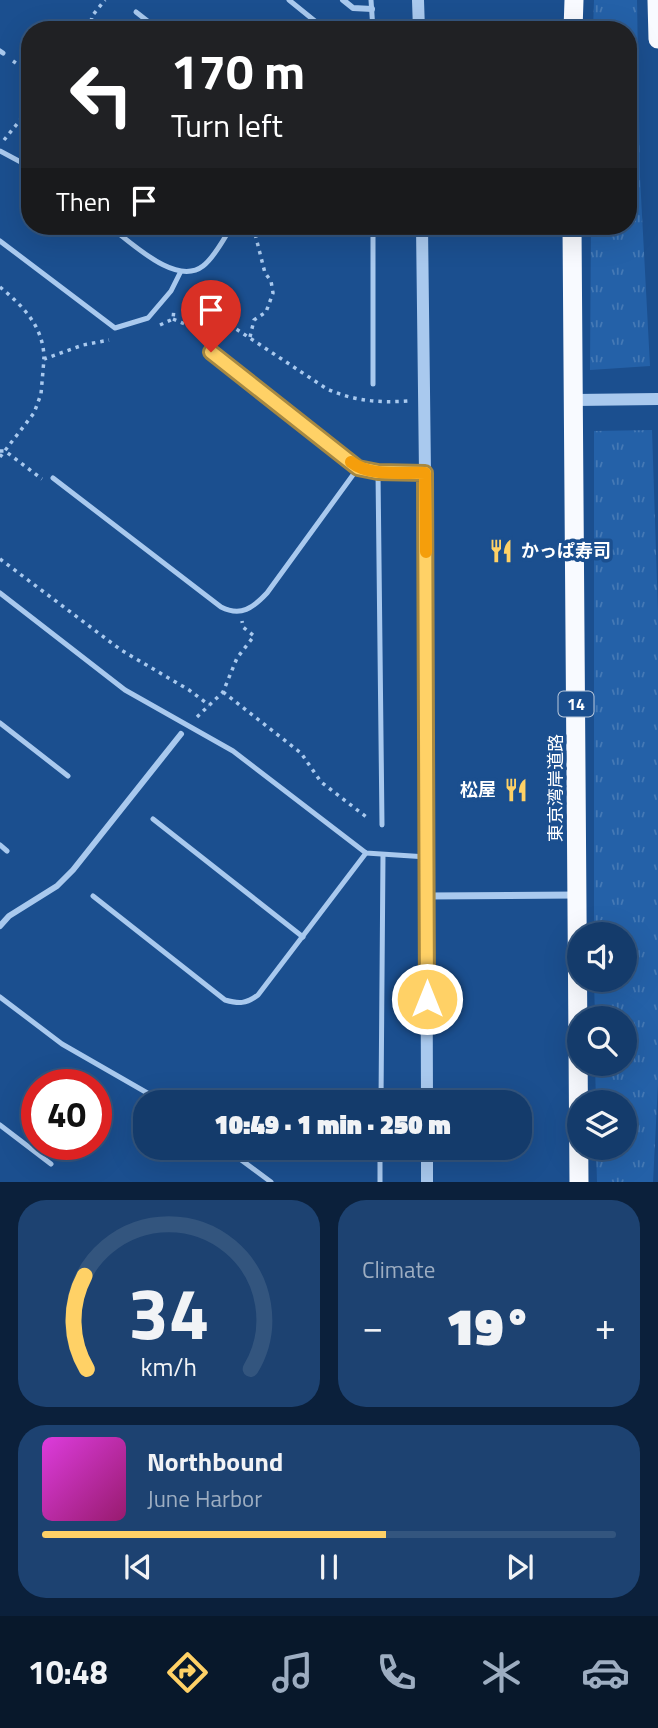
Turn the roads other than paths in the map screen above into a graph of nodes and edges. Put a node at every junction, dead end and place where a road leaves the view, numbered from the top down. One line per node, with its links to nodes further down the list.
1 (289, 0): 10 (lane)
2 (343, 0): 7 (street)
3 (371, 0): 7 (lane)
4 (418, 0): 12 (street)
5 (574, 0): 13 (highway)
6 (657, 0): 14 (highway)
7 (372, 9): 11 (lane)
8 (136, 12): 9 (lane)
9 (148, 21)
10 (315, 21)
11 (373, 21)
12 (419, 21)
13 (573, 21)
14 (658, 39)
15 (1, 148): 16 (lane)
16 (21, 161)
17 (121, 235): 23 (lane)
18 (227, 235): 23 (lane)
19 (373, 235): 25 (lane)
20 (422, 235): 30 (street)
21 (572, 235): 27 (highway, 東京湾岸道路 / 14)
22 (0, 241): 23 (lane)
23 (180, 273)
24 (211, 352): 28 (lane)
25 (373, 384)
26 (658, 399): 27 (street)
27 (575, 400): 43 (highway, 東京湾岸道路 / 14)
28 (358, 468): 29 (lane); 31 (lane)
29 (378, 472): 30 (lane); 37 (lane)
30 (425, 473): 42 (street)
31 (53, 478)
32 (0, 593): 40 (lane)
33 (0, 723): 35 (lane)
34 (181, 734): 46 (street)
35 (68, 776)
36 (153, 819): 47 (lane)
37 (379, 825)
38 (0, 845): 39 (lane)
39 (7, 851)
40 (366, 853): 41 (lane); 47 (lane)
41 (383, 855): 42 (lane); 50 (lane)
42 (427, 857): 45 (street)
43 (577, 895): 45 (street); 60 (highway, 東京湾岸道路 / 14)
44 (93, 896): 47 (lane)
45 (427, 896): 51 (street)
46 (0, 926)
47 (303, 937)
48 (0, 997): 49 (lane)
49 (142, 1090)
50 (381, 1090)
51 (427, 1090)
52 (0, 1125): 56 (lane)
53 (241, 1160): 57 (lane)
54 (380, 1160): 58 (lane)
55 (427, 1160): 59 (street)
56 (51, 1164)
57 (271, 1182)
58 (380, 1182)
59 (427, 1182)
60 (579, 1182)

